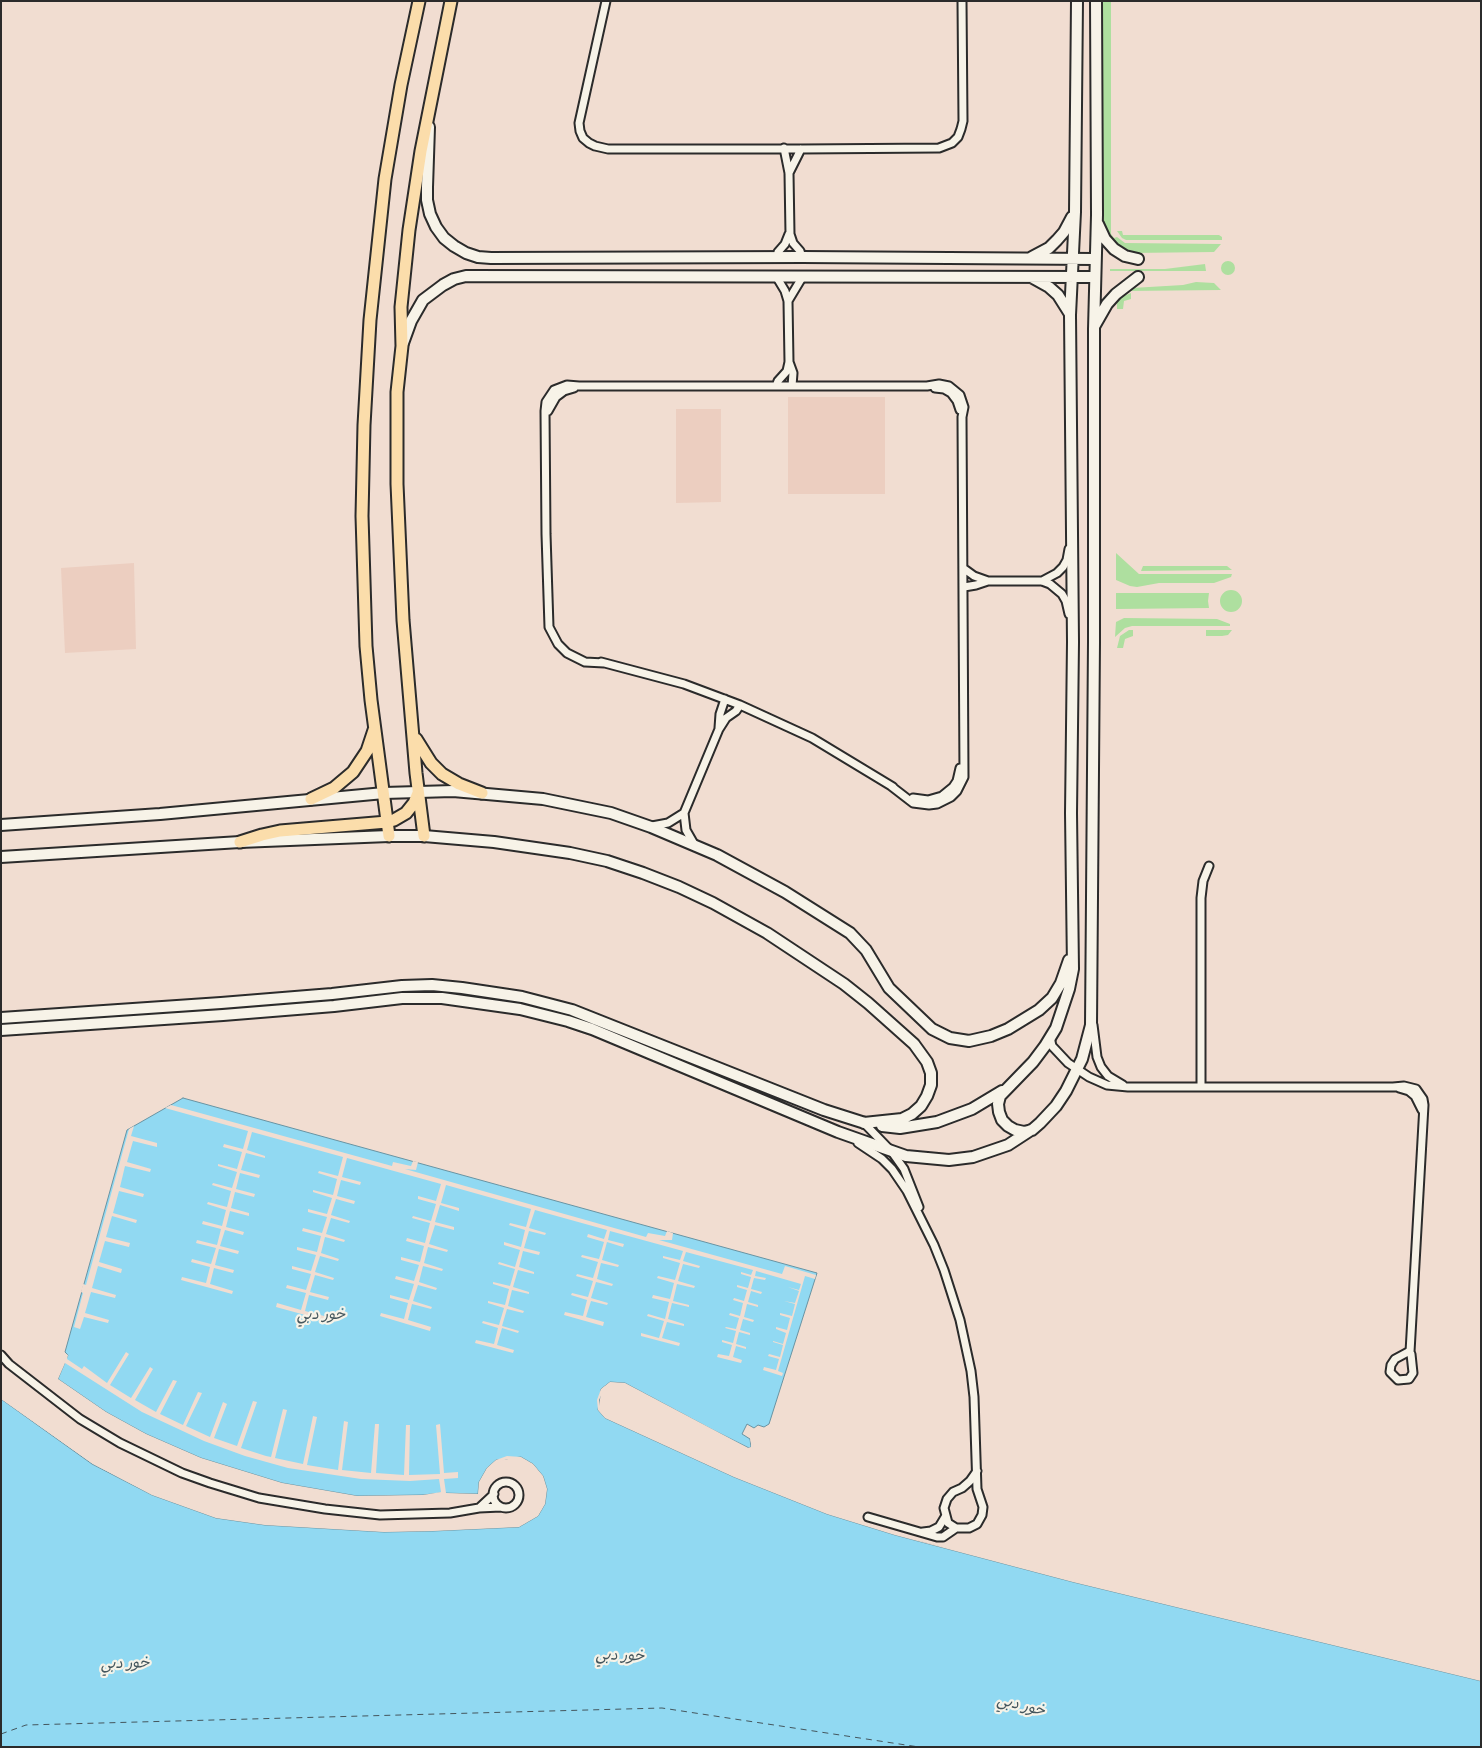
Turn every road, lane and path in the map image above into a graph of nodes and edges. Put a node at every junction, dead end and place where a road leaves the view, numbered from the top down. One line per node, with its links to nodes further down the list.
1 (419, 1): 41 (main road)
2 (451, 1): 7 (main road)
3 (606, 1): 8 (street)
4 (962, 1): 9 (street)
5 (1076, 1): 11 (main road)
6 (1096, 1): 12 (main road)
7 (430, 103): 15 (main road); 29 (main road)
8 (784, 148): 9 (street); 10 (street)
9 (801, 149): 10 (street)
10 (789, 173): 13 (street)
11 (1075, 212): 16 (main road); 17 (main road)
12 (1097, 214): 18 (main road); 19 (main road)
13 (790, 234): 14 (street); 15 (street)
14 (802, 257): 15 (main road); 16 (main road)
15 (777, 258)
16 (1029, 258): 17 (main road)
17 (1073, 259): 18 (main road); 23 (main road)
18 (1095, 259): 24 (main road)
19 (1138, 259)
20 (776, 276): 21 (main road); 26 (street); 29 (main road)
21 (803, 276): 22 (main road); 26 (street)
22 (1030, 276): 23 (main road); 27 (main road)
23 (1072, 276): 24 (main road); 27 (main road)
24 (1094, 277): 28 (main road)
25 (1138, 277): 28 (main road)
26 (788, 301): 30 (street)
27 (1070, 315): 33 (main road)
28 (1094, 329): 59 (main road)
29 (402, 346): 43 (main road)
30 (788, 362): 31 (street); 32 (street)
31 (776, 386): 32 (street); 39 (street)
32 (792, 386): 34 (street)
33 (1072, 511): 36 (street); 38 (main road)
34 (963, 568): 35 (street); 37 (street)
35 (988, 581): 36 (street); 37 (street)
36 (1042, 581): 38 (street)
37 (964, 587): 40 (street)
38 (1073, 642): 58 (main road)
39 (725, 699): 40 (street); 42 (street)
40 (740, 705): 42 (street)
41 (375, 726): 45 (main road); 47 (main road)
42 (719, 729): 48 (street)
43 (413, 731): 44 (main road); 46 (main road)
44 (418, 792): 45 (main road); 46 (main road); 49 (main road); 53 (main road)
45 (384, 793): 47 (main road); 49 (main road)
46 (482, 793): 51 (main road)
47 (311, 799): 50 (main road)
48 (684, 813): 51 (street); 55 (street)
49 (387, 822): 52 (main road); 54 (main road)
50 (1, 825)
51 (650, 827): 55 (main road)
52 (389, 836): 53 (main road); 54 (main road)
53 (424, 836): 66 (main road)
54 (240, 842): 56 (main road)
55 (694, 844): 58 (main road)
56 (1, 857)
57 (1209, 866): 64 (street)
58 (1073, 944): 61 (main road)
59 (1092, 1007): 62 (main road); 63 (street)
60 (3, 1025): 66 (main road); 68 (main road)
61 (1050, 1037): 62 (street); 65 (main road)
62 (1078, 1070): 63 (street); 67 (main road)
63 (1128, 1087): 64 (street)
64 (1201, 1087): 71 (street)
65 (1005, 1089): 66 (main road); 67 (main road)
66 (864, 1123): 69 (street)
67 (1032, 1130): 69 (main road)
68 (838, 1132): 69 (main road); 70 (street)
69 (892, 1152): 70 (street)
70 (923, 1221): 73 (street)
71 (1410, 1352)
72 (1, 1355): 76 (street)
73 (977, 1471): 78 (street); 79 (street)
74 (494, 1494): 75 (street); 75 (street); 76 (street)
75 (501, 1507): 76 (street)
76 (479, 1508)
77 (868, 1517): 80 (street)
78 (946, 1517): 79 (street); 80 (street)
79 (956, 1528): 80 (street)
80 (920, 1532)

